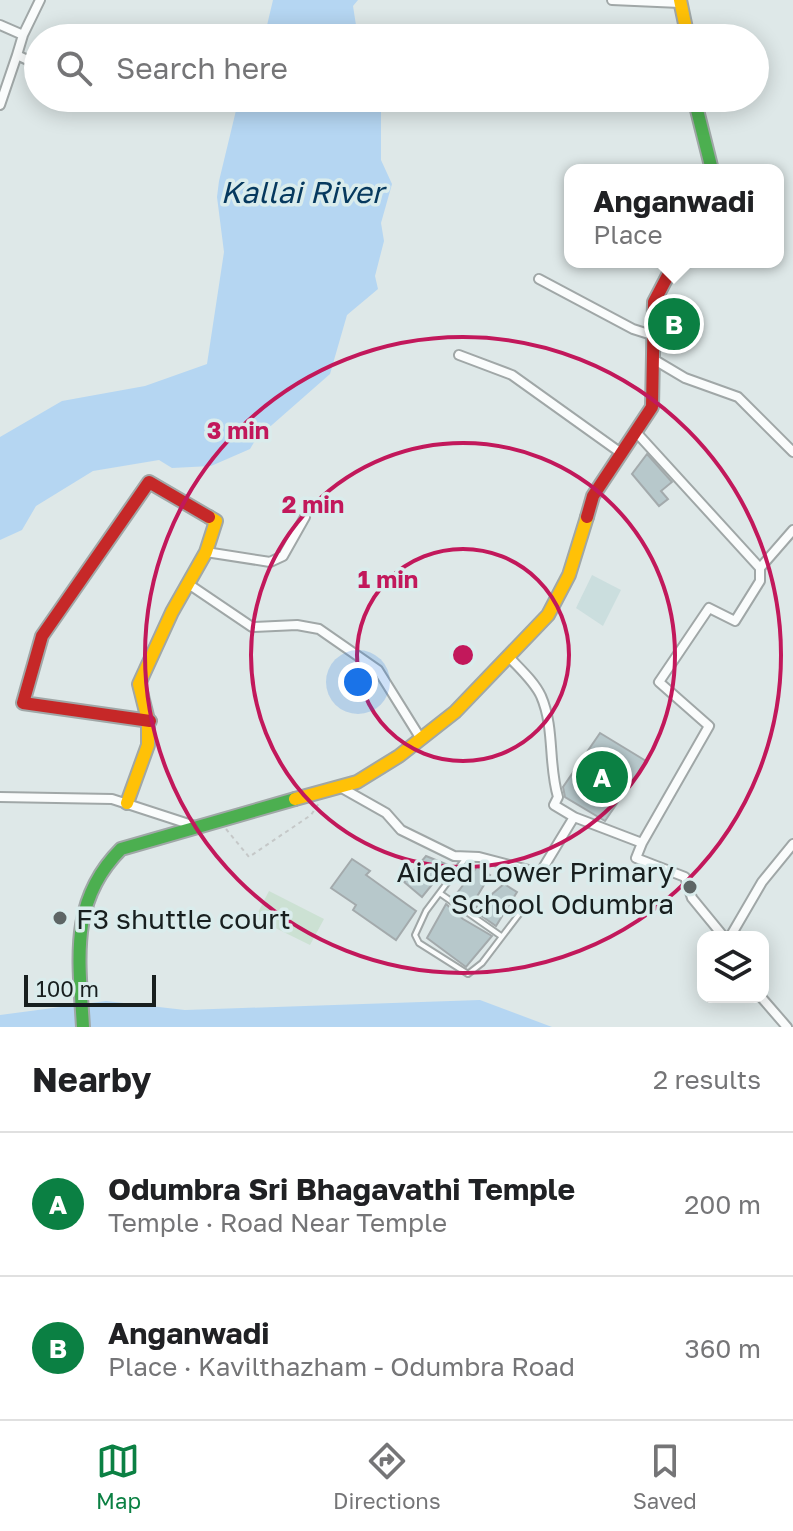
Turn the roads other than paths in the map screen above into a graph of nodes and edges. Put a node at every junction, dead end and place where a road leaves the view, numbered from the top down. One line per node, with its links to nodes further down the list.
1 (40, 0): 4 (street)
2 (612, 0): 3 (street)
3 (680, 2): 5 (main road)
4 (28, 24)
5 (685, 24)
6 (0, 25): 7 (street)
7 (23, 35): 8 (street)
8 (17, 55): 9 (street); 10 (street)
9 (24, 58)
10 (0, 105)
11 (698, 112): 12 (main road)
12 (710, 164)
13 (670, 268): 15 (main road)
14 (539, 279): 15 (street)
15 (655, 336): 17 (main road)
16 (459, 355): 20 (street)
17 (653, 359): 18 (main road); 19 (street)
18 (635, 431): 20 (main road); 24 (street)
19 (793, 452)
20 (621, 453): 26 (main road)
21 (305, 517): 23 (street)
22 (793, 530): 24 (street)
23 (206, 552): 25 (main road); 27 (main road)
24 (760, 568): 34 (street)
25 (187, 583): 27 (main road); 28 (street)
26 (508, 656): 28 (main road); 32 (street)
27 (150, 721): 31 (main road)
28 (421, 739): 29 (main road)
29 (340, 787): 33 (main road); 36 (street)
30 (0, 797): 31 (street)
31 (127, 803): 33 (street)
32 (574, 817): 34 (street); 36 (street)
33 (203, 828): 43 (main road)
34 (642, 843): 39 (street)
35 (792, 846): 40 (street)
36 (466, 857): 37 (lane)
37 (441, 894): 41 (lane); 41 (lane)
38 (520, 913): 41 (lane)
39 (719, 931)
40 (733, 931)
41 (501, 936)
42 (766, 1003): 44 (street)
43 (83, 1027)
44 (787, 1027)

